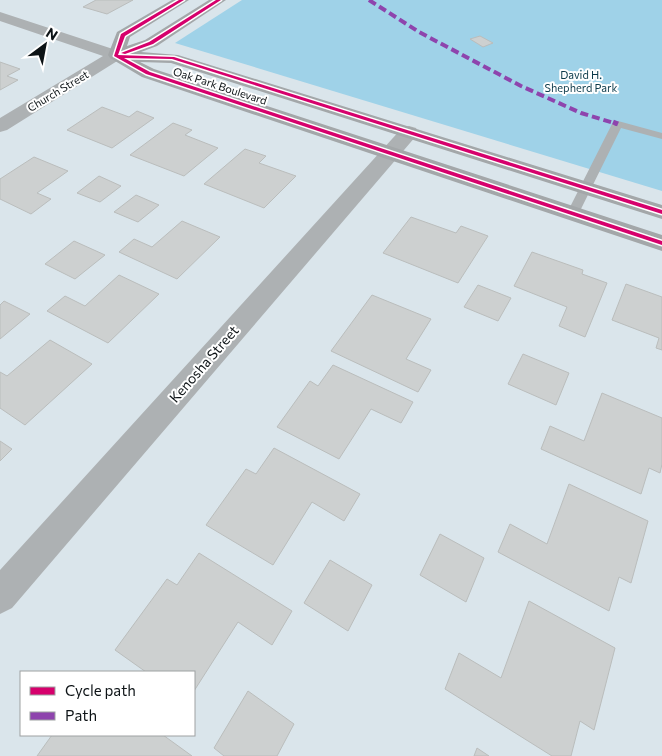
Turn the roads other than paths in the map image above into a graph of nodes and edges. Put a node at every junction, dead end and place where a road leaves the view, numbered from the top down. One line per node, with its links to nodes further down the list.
1 (182, 0): 4 (street)
2 (219, 0): 4 (street, Church Street)
3 (0, 16): 4 (street)
4 (116, 55): 5 (street, Church Street); 6 (street, Oak Park Boulevard); 8 (street, Oak Park Boulevard)
5 (0, 126)
6 (409, 132): 8 (street, Kenosha Street); 9 (street, Oak Park Boulevard)
7 (662, 136): 9 (lane)
8 (390, 153): 11 (street, Oak Park Boulevard); 13 (street, Kenosha Street)
9 (586, 188): 10 (street, Oak Park Boulevard); 11 (lane)
10 (662, 212)
11 (573, 213): 12 (street, Oak Park Boulevard)
12 (662, 243)
13 (0, 596)

